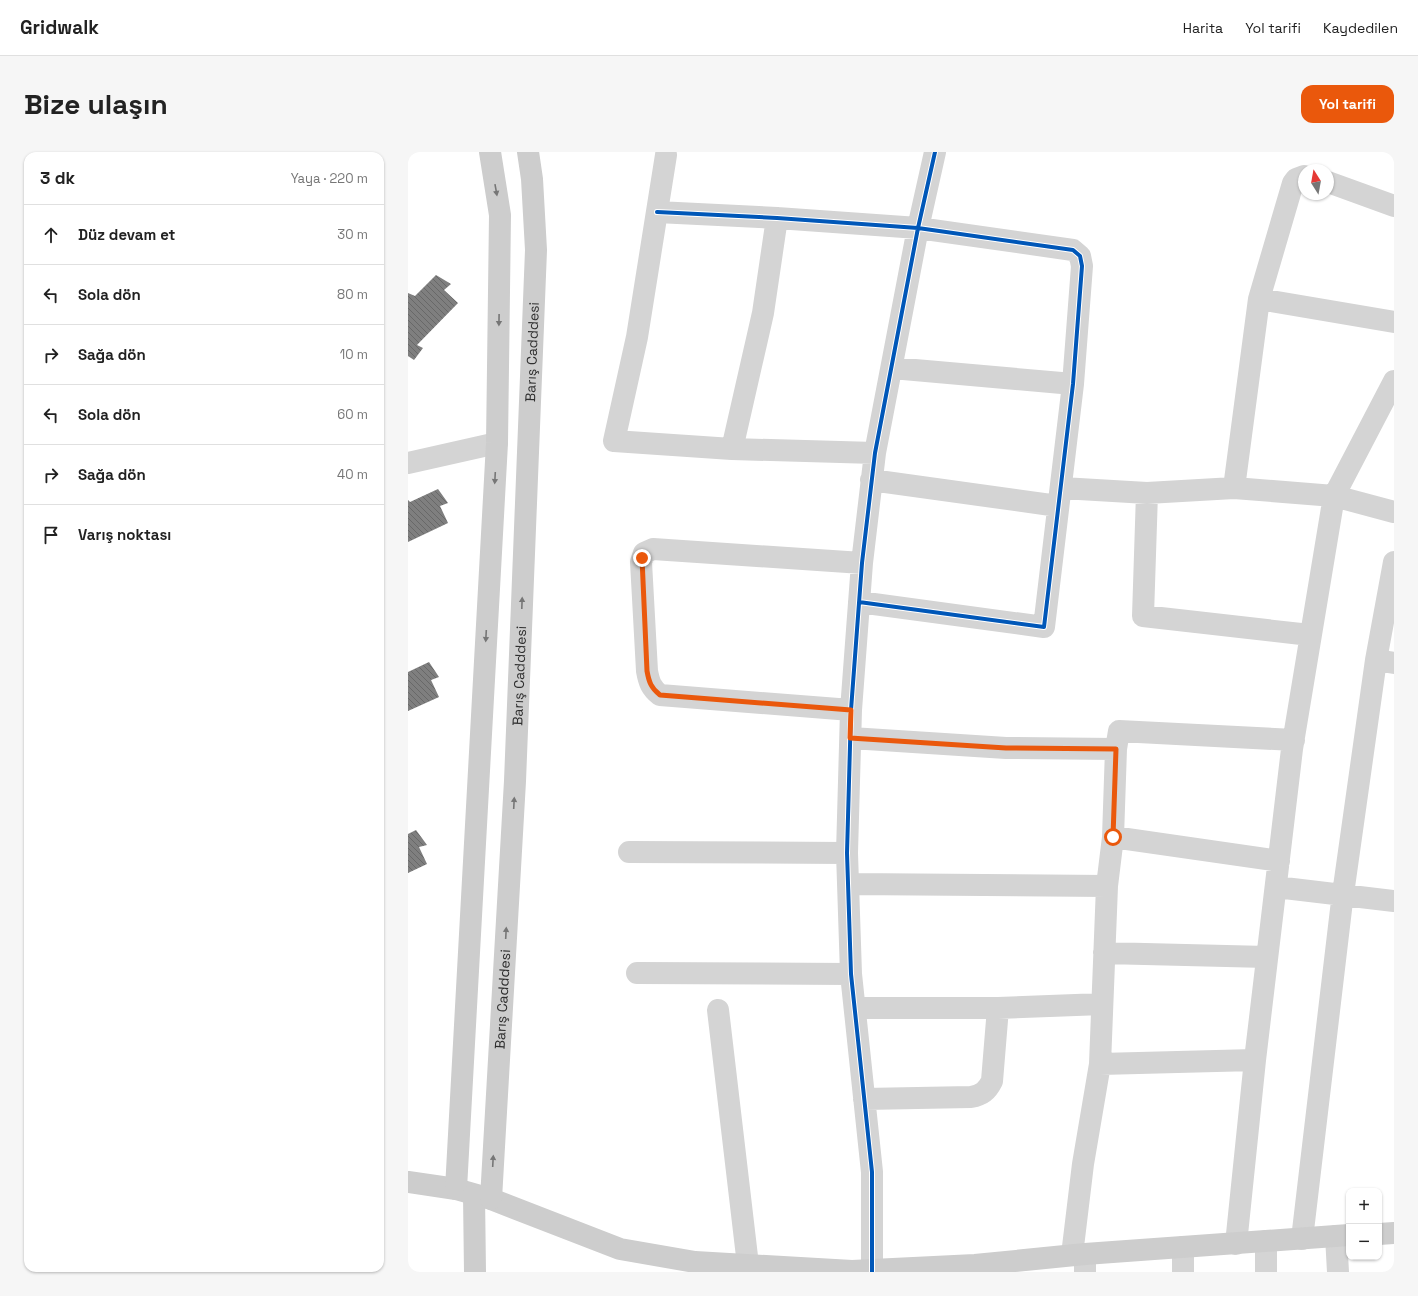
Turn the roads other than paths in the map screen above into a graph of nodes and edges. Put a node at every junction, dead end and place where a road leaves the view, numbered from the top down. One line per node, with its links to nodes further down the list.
1 (490, 152): 16 (main road, one-way to 16)
2 (528, 152): 56 (main road, Barış Cadddesi, one-way to 2)
3 (935, 152): 10 (street)
4 (666, 155): 8 (street)
5 (1298, 178): 11 (street)
6 (1334, 184): 7 (street)
7 (1394, 206)
8 (657, 212): 9 (street); 17 (street)
9 (776, 218): 10 (street); 17 (street)
10 (918, 228): 13 (street); 15 (street)
11 (1259, 300): 12 (street); 21 (street)
12 (1394, 322)
13 (892, 368): 15 (street); 18 (street)
14 (1394, 381): 23 (street)
15 (1073, 384): 24 (street)
16 (497, 443): 19 (street); 56 (main road, one-way to 56)
17 (732, 449): 18 (street)
18 (875, 452): 20 (street)
19 (408, 463)
20 (871, 480): 24 (street); 27 (street)
21 (1234, 488): 22 (street); 23 (street)
22 (1148, 493): 24 (street); 29 (street)
23 (1334, 496): 25 (street); 29 (street)
24 (1060, 497): 28 (street)
25 (1394, 512)
26 (1394, 562): 30 (street)
27 (862, 563): 28 (street); 31 (street)
28 (859, 602): 31 (street)
29 (1310, 635): 33 (street)
30 (1385, 661): 42 (street)
31 (851, 710): 32 (street)
32 (850, 738): 34 (street); 37 (street)
33 (1294, 740): 34 (street); 38 (street)
34 (1116, 749): 35 (street)
35 (1113, 837): 38 (street); 40 (street)
36 (629, 852): 37 (street)
37 (847, 853): 39 (street)
38 (1279, 861): 41 (street)
39 (849, 884): 40 (street); 47 (street)
40 (1107, 886): 44 (street)
41 (1276, 887): 42 (street); 45 (street)
42 (1342, 895): 43 (street); 60 (street)
43 (1394, 901)
44 (1104, 953): 45 (street); 48 (street)
45 (1267, 957): 52 (street)
46 (637, 973): 47 (street)
47 (851, 974): 49 (street)
48 (1102, 1004): 50 (street); 53 (street)
49 (855, 1008): 50 (street); 54 (street)
50 (998, 1008): 54 (street)
51 (718, 1010): 65 (street)
52 (1255, 1060): 53 (street); 62 (street)
53 (1100, 1064): 64 (street)
54 (864, 1099): 67 (street)
55 (408, 1182): 56 (main road)
56 (474, 1195): 65 (main road); 68 (main road)
57 (1394, 1233): 58 (main road)
58 (1382, 1234)
59 (1342, 1236): 60 (main road); 71 (street)
60 (1302, 1239): 61 (main road)
61 (1266, 1241): 62 (main road); 70 (street)
62 (1236, 1244): 63 (main road)
63 (1183, 1247): 64 (main road); 69 (street)
64 (1081, 1260): 66 (main road)
65 (748, 1265): 67 (main road)
66 (975, 1269): 67 (main road)
67 (872, 1271)
68 (475, 1272)
69 (1183, 1272)
70 (1266, 1272)
71 (1338, 1272)

